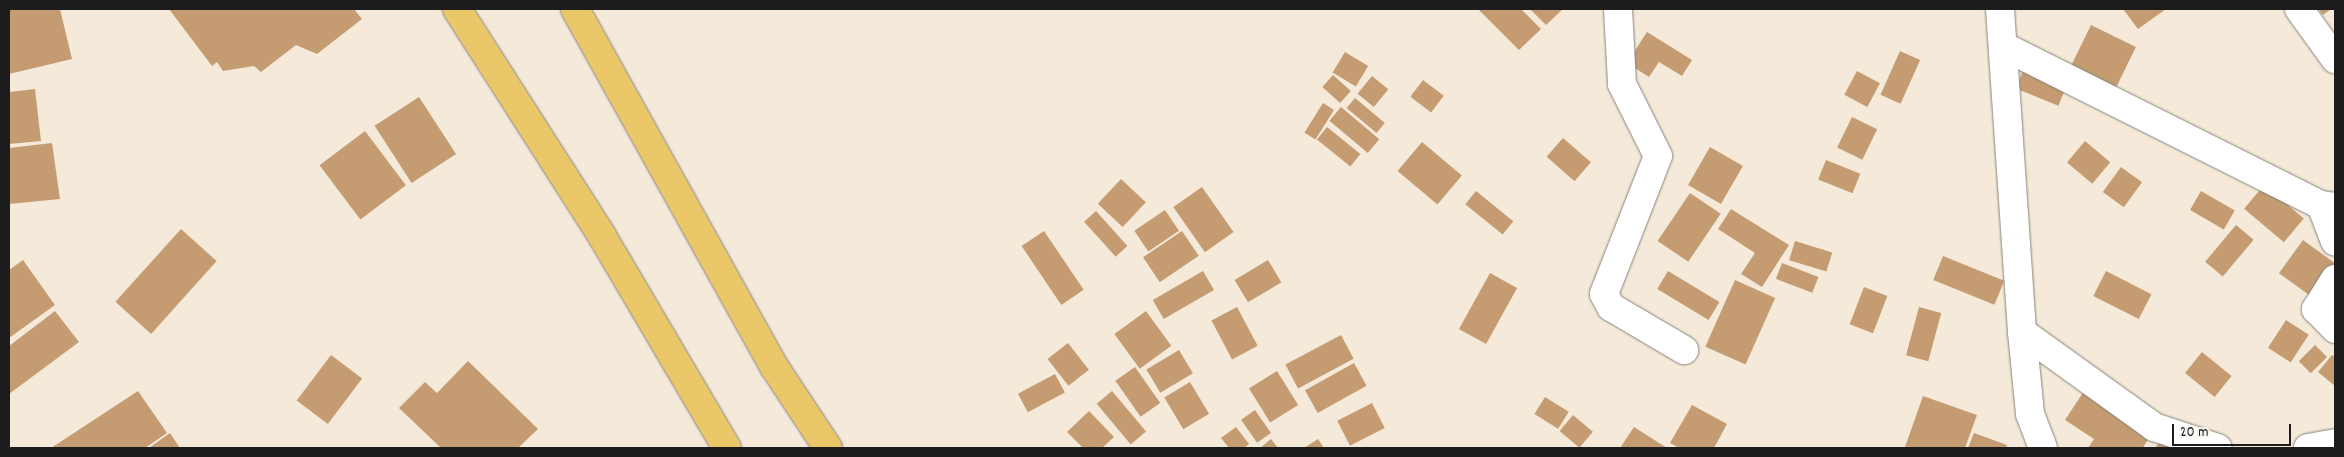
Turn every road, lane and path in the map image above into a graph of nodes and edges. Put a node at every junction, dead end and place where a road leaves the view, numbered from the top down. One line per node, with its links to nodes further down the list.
1 (457, 9): 15 (main road)
2 (575, 9): 16 (main road)
3 (1618, 9): 13 (street)
4 (2000, 9): 7 (street)
5 (2299, 9): 6 (street)
6 (2331, 45)
7 (2005, 47): 8 (street); 12 (street)
8 (2328, 206): 9 (street)
9 (2335, 241)
10 (2335, 279): 11 (street)
11 (2335, 329)
12 (2022, 332): 17 (street); 18 (street)
13 (1684, 350)
14 (2335, 443): 19 (street)
15 (727, 448)
16 (828, 448)
17 (2043, 448)
18 (2218, 448)
19 (2308, 448)

